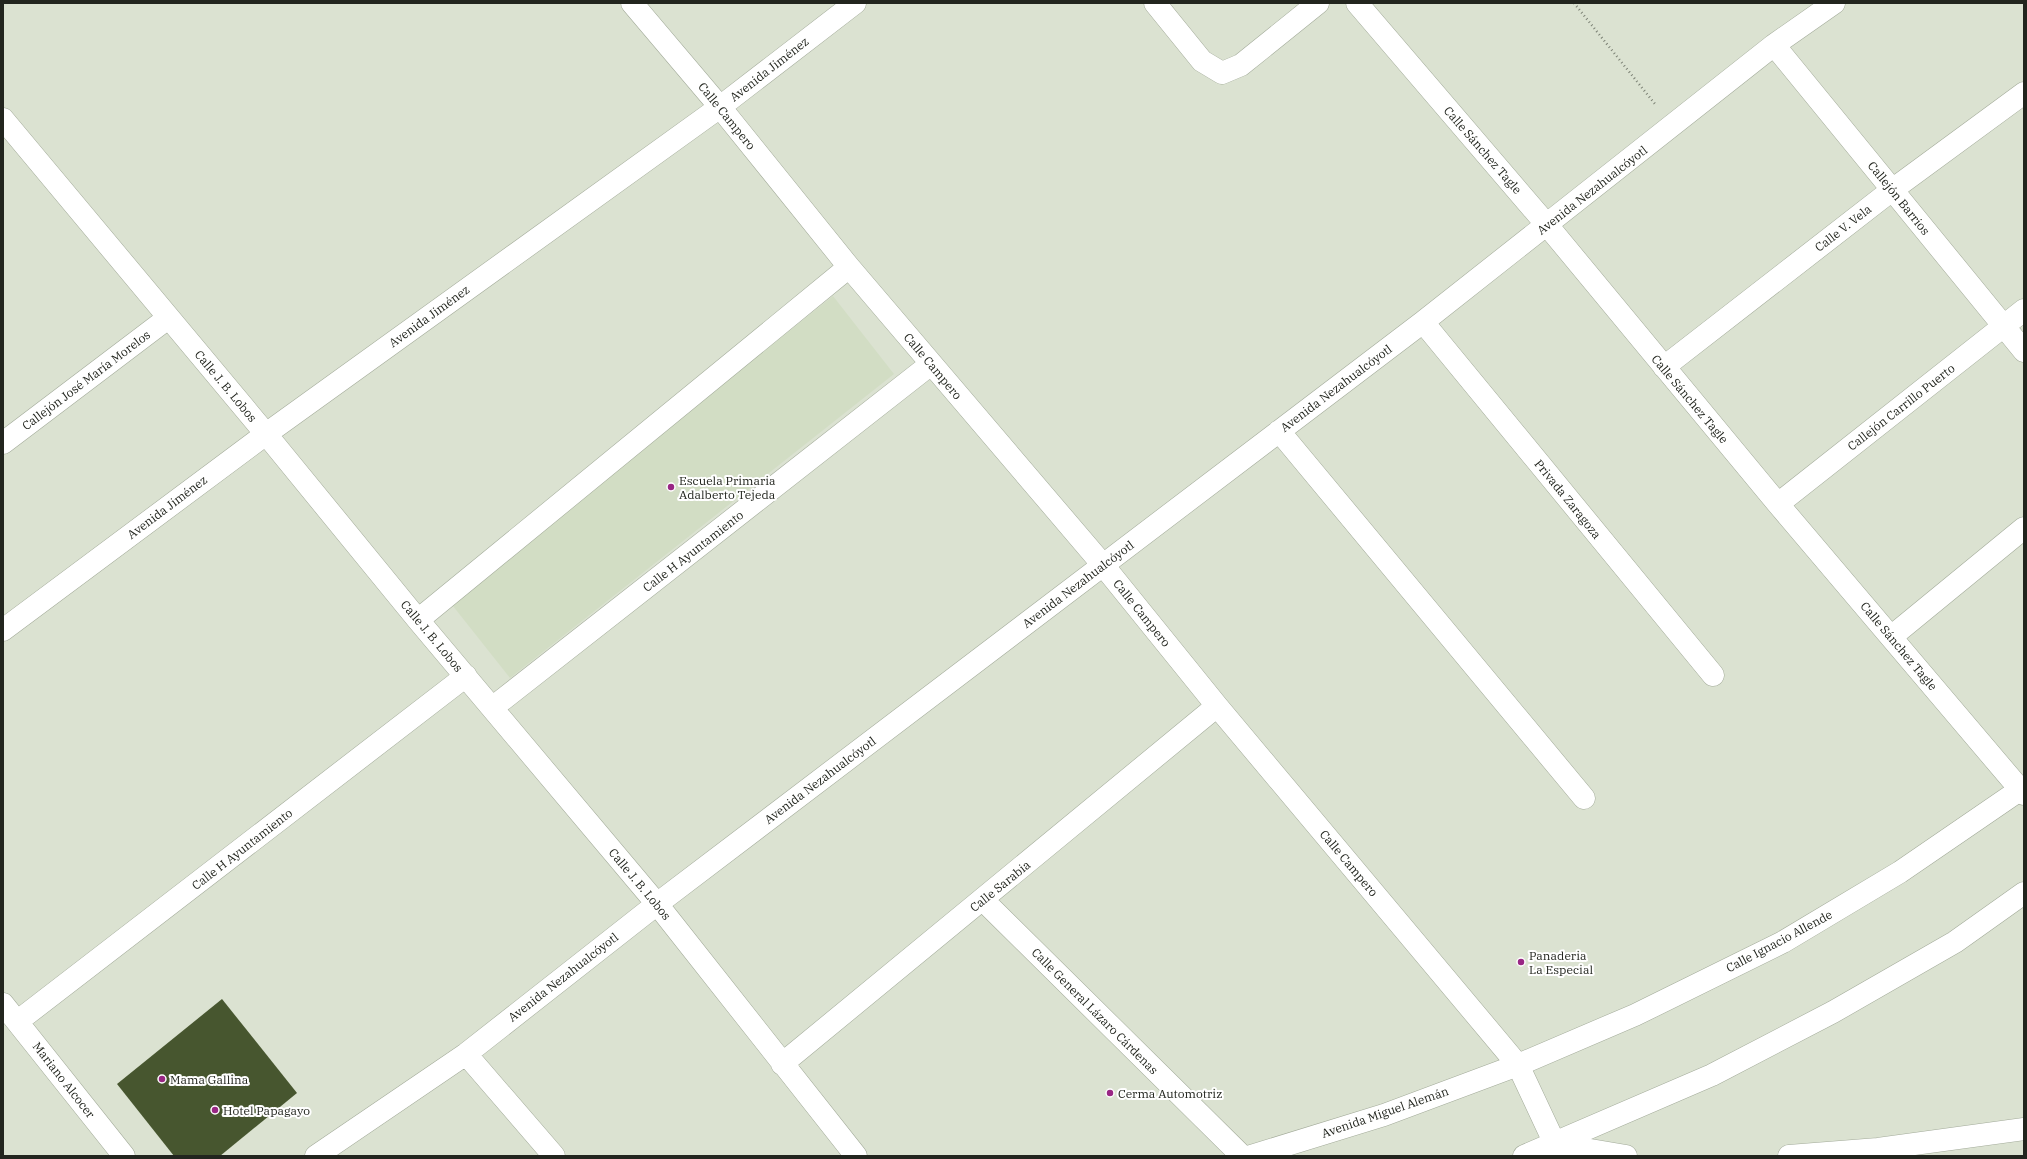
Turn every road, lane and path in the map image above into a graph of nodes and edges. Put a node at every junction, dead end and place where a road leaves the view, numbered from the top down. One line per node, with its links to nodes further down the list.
1 (632, 3): 10 (street, Calle Campero)
2 (855, 3): 10 (street, Avenida Jiménez)
3 (1155, 3): 4 (street)
4 (1318, 3)
5 (1357, 3): 14 (street, Calle Sánchez Tagle)
6 (1574, 3): 12 (path)
7 (1834, 3): 8 (street, Avenida Nezahualcóyotl)
8 (1774, 46): 12 (street, Avenida Nezahualcóyotl); 13 (street, Callejón Barrios)
9 (2024, 93): 13 (street, Calle V. Vela)
10 (720, 107): 15 (street, Calle Campero); 24 (street, Avenida Jiménez)
11 (3, 119): 17 (street, Calle J. B. Lobos)
12 (1673, 127): 14 (street, Avenida Nezahualcóyotl)
13 (1892, 190): 19 (street, Callejón Barrios); 22 (street, Calle V. Vela)
14 (1547, 225): 18 (street, Avenida Nezahualcóyotl); 22 (street, Calle Sánchez Tagle)
15 (849, 268): 21 (street, Calle Campero); 29 (street)
16 (2024, 310): 19 (street, Callejón Carrillo Puerto)
17 (168, 318): 24 (street, Calle J. B. Lobos); 25 (street, Callejón José María Morelos)
18 (1423, 322): 23 (street, Avenida Nezahualcóyotl); 32 (street, Privada Zaragoza)
19 (2003, 326): 20 (street, Callejón Barrios); 26 (street, Callejón Carrillo Puerto)
20 (2024, 351)
21 (932, 364): 28 (street, Calle Campero); 35 (street, Calle H Ayuntamiento)
22 (1664, 367): 26 (street, Calle Sánchez Tagle)
23 (1279, 432): 28 (street, Avenida Nezahualcóyotl); 37 (street)
24 (266, 434): 29 (street, Calle J. B. Lobos); 30 (street, Avenida Jiménez)
25 (3, 443)
26 (1778, 504): 31 (street, Calle Sánchez Tagle)
27 (2024, 528): 31 (street)
28 (1103, 565): 34 (street, Calle Campero); 40 (street, Avenida Nezahualcóyotl)
29 (418, 620): 33 (street, Calle J. B. Lobos)
30 (3, 630)
31 (1891, 637): 36 (street, Calle Sánchez Tagle)
32 (1713, 675)
33 (466, 676): 35 (street, Calle J. B. Lobos); 42 (street, Calle H Ayuntamiento)
34 (1217, 706): 39 (street, Calle Sarabia); 45 (street, Calle Campero)
35 (492, 708): 40 (street, Calle J. B. Lobos)
36 (2023, 790): 45 (street, Calle Ignacio Allende)
37 (1584, 798)
38 (2024, 893): 47 (street)
39 (982, 900): 44 (street, Calle Sarabia); 53 (street, Calle General Lázaro Cárdenas)
40 (657, 904): 43 (street, Avenida Nezahualcóyotl); 44 (street, Calle J. B. Lobos)
41 (3, 1004): 42 (street, Mariano Alcocer)
42 (18, 1021): 49 (street, Mariano Alcocer)
43 (466, 1054): 50 (street, Avenida Nezahualcóyotl); 51 (street)
44 (782, 1064): 52 (street, Calle J. B. Lobos)
45 (1518, 1065): 47 (street, Calle Campero); 54 (street, Avenida Miguel Alemán)
46 (2024, 1129): 48 (street)
47 (1555, 1144): 55 (street); 56 (street)
48 (1879, 1152): 57 (street)
49 (124, 1156)
50 (316, 1156)
51 (554, 1156)
52 (856, 1156)
53 (1242, 1156)
54 (1251, 1156)
55 (1524, 1156)
56 (1626, 1156)
57 (1789, 1156)

